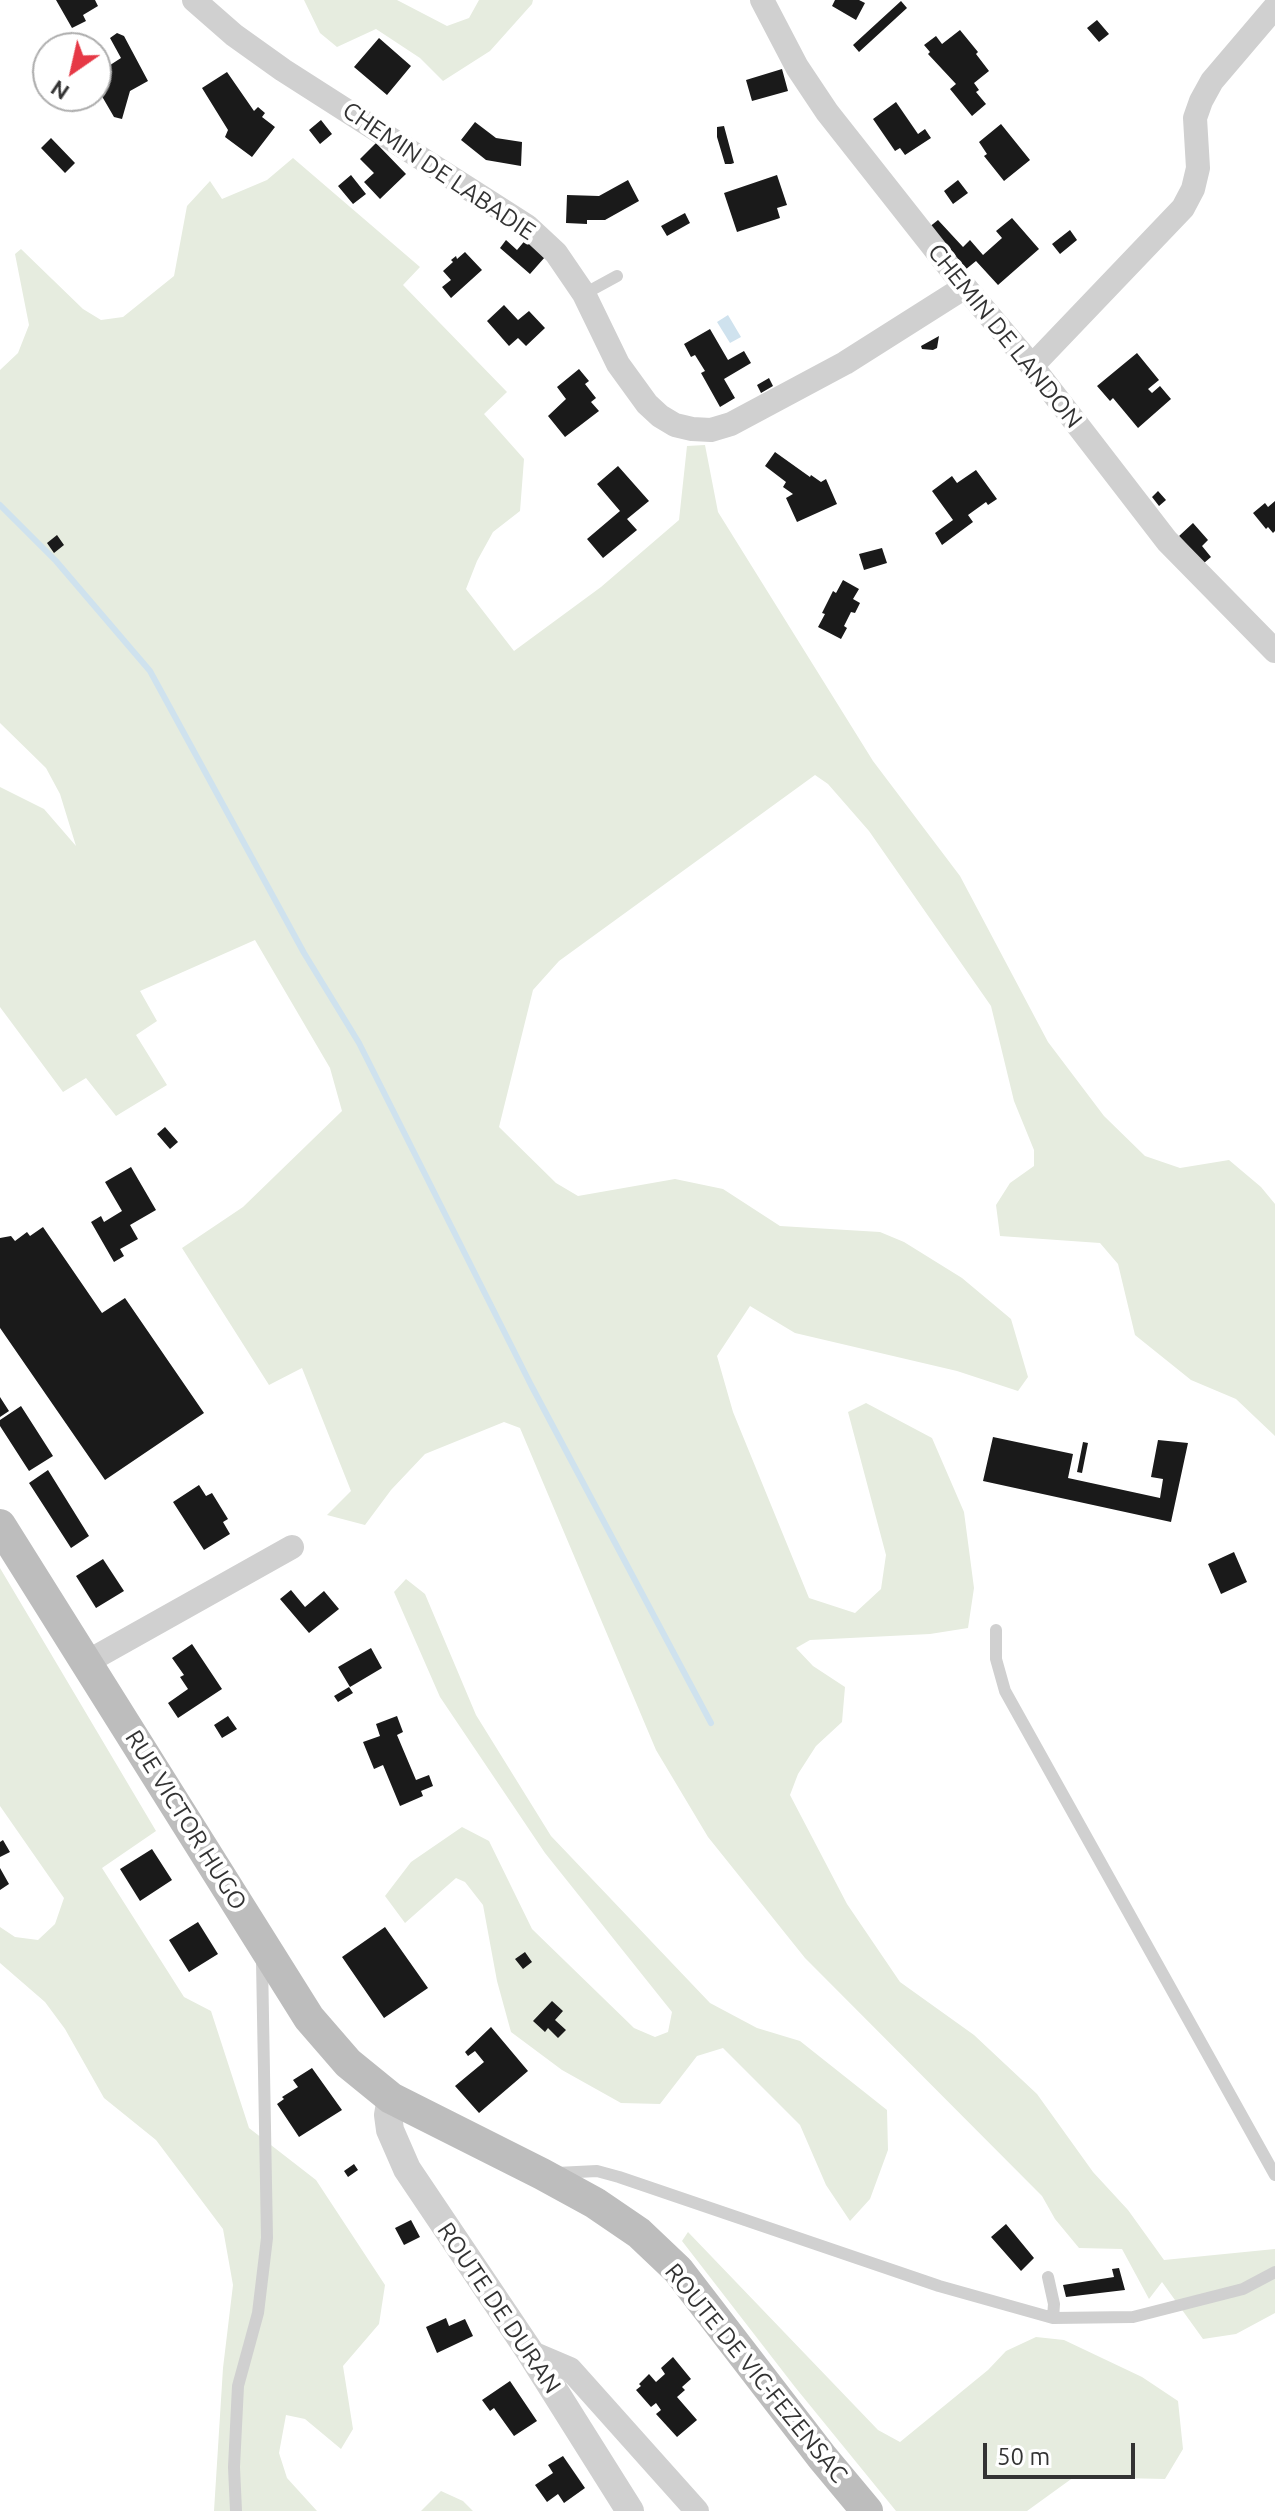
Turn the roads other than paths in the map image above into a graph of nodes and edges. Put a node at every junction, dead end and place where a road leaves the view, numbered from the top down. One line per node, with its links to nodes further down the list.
1 (194, 0): 6 (street, CHEMIN DE LABADIE)
2 (762, 0): 5 (street, CHEMIN DE LANDON)
3 (1275, 7): 7 (street)
4 (617, 276): 6 (lane)
5 (965, 287): 6 (street, CHEMIN DE LABADIE); 7 (street, CHEMIN DE LANDON)
6 (584, 294)
7 (1032, 366): 8 (street, CHEMIN DE LANDON)
8 (1275, 651)
9 (0, 1525): 12 (main road, RUE VICTOR HUGO)
10 (292, 1547): 12 (street)
11 (996, 1630): 16 (lane)
12 (87, 1662): 13 (main road, RUE VICTOR HUGO)
13 (262, 1942): 14 (main road, RUE VICTOR HUGO); 21 (lane)
14 (391, 2098): 15 (main road, ROUTE DE VIC-FEZENSAC); 20 (street, ROUTE DE DURAN)
15 (542, 2174): 19 (lane); 24 (main road, ROUTE DE VIC-FEZENSAC)
16 (1275, 2175)
17 (1275, 2272): 19 (lane)
18 (1048, 2277): 19 (lane)
19 (1053, 2318)
20 (530, 2352): 22 (street, ROUTE DE DURAN); 23 (street)
21 (236, 2511)
22 (630, 2511)
23 (697, 2511)
24 (867, 2511)

